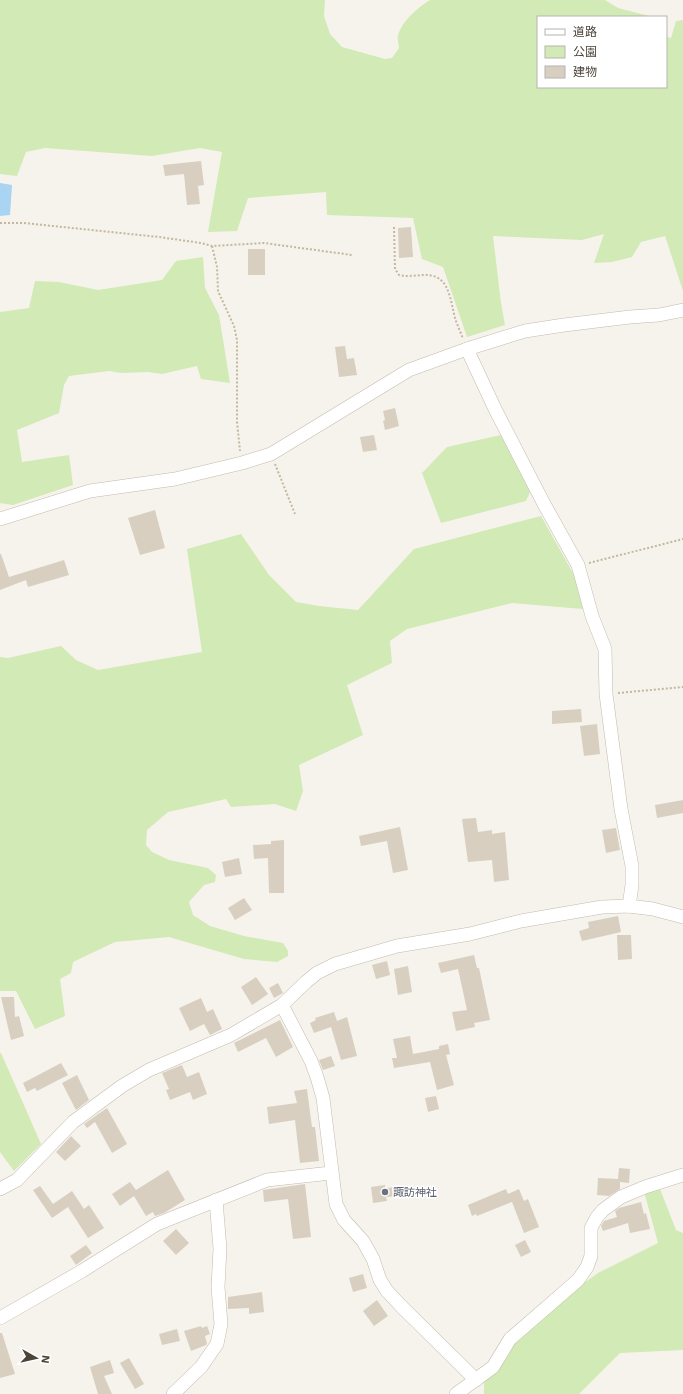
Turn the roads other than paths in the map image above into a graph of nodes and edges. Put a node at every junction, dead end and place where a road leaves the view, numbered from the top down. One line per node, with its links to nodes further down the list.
1 (683, 310): 2 (street)
2 (467, 349): 3 (street); 4 (street)
3 (0, 519)
4 (629, 906): 5 (street); 6 (street)
5 (683, 918)
6 (282, 1005): 7 (street); 9 (street)
7 (331, 1173): 10 (street); 12 (street)
8 (683, 1175): 12 (street)
9 (0, 1189)
10 (216, 1200): 11 (street); 13 (street)
11 (0, 1318)
12 (476, 1380): 14 (street)
13 (173, 1394)
14 (456, 1394)

